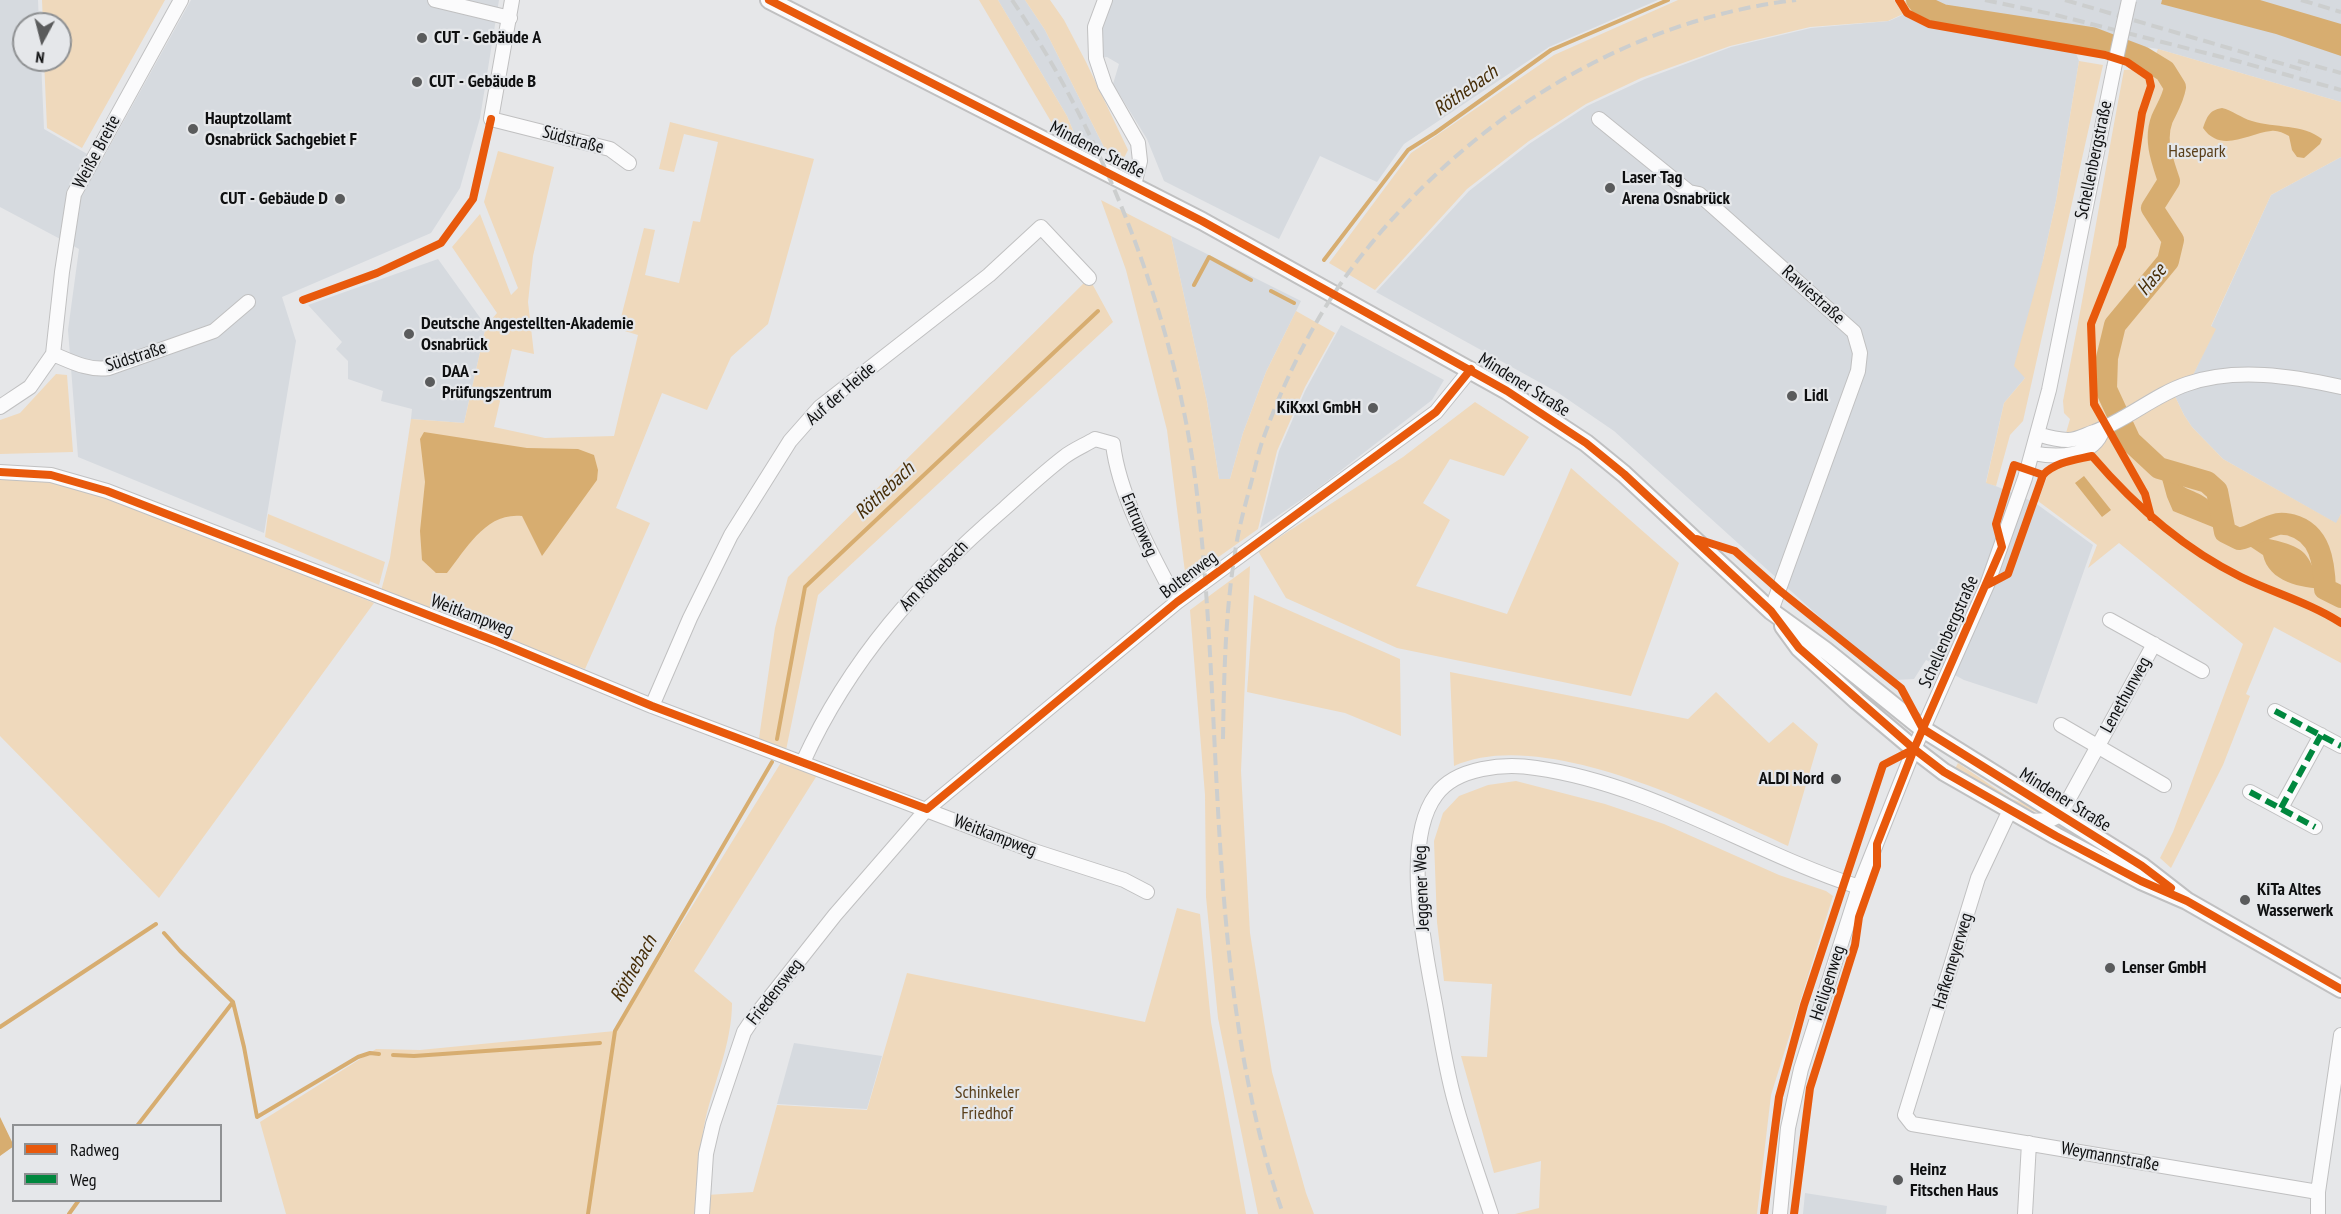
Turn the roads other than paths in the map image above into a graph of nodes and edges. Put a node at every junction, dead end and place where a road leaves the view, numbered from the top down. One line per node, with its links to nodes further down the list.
1 (181, 0): 13 (street, Weiße Breite)
2 (435, 0): 7 (street)
3 (512, 0): 7 (street, Südstraße)
4 (769, 0): 10 (main road, Mindener Straße)
5 (1106, 0): 10 (street)
6 (2129, 0): 18 (street, Schellenbergstraße, bridge)
7 (510, 18): 9 (street, Südstraße)
8 (1599, 119): 23 (street, Rawiestraße)
9 (629, 163)
10 (1134, 185): 14 (main road, Mindener Straße)
11 (1089, 278): 27 (street, Auf der Heide)
12 (248, 302): 13 (street, Südstraße)
13 (53, 354): 16 (street)
14 (1471, 369): 22 (street, Boltenweg); 23 (main road, Mindener Straße)
15 (2341, 387): 17 (street)
16 (0, 407)
17 (2103, 429): 18 (street); 20 (street)
18 (2037, 435): 20 (street, Schellenbergstraße)
19 (1113, 444): 22 (street, Entrupweg); 35 (street, Am Röthebach)
20 (2032, 453): 30 (street, Schellenbergstraße)
21 (0, 472): 27 (street, Weitkampweg)
22 (1177, 602): 39 (street, Boltenweg)
23 (1771, 611): 30 (main road, Mindener Straße); 34 (main road, Mindener Straße)
24 (2110, 620): 25 (street, Lenethunweg)
25 (2154, 644): 26 (street, Lenethunweg); 33 (street, Lenethunweg)
26 (2202, 671)
27 (652, 706): 35 (street, Weitkampweg)
28 (2275, 711): 31 (street)
29 (2061, 725): 33 (street, Lenethunweg)
30 (1923, 729): 34 (street, Heiligenweg); 41 (main road, Mindener Straße)
31 (2321, 735): 32 (street); 38 (street)
32 (2341, 746)
33 (2098, 747): 36 (street, Lenethunweg); 41 (street, Lenethunweg)
34 (1914, 749): 40 (main road, Mindener Straße); 44 (street, Heiligenweg)
35 (803, 762): 39 (street, Weitkampweg)
36 (2164, 785)
37 (2250, 792): 38 (street)
38 (2281, 808): 43 (street)
39 (927, 809): 45 (street, Weitkampweg); 52 (street, Friedensweg)
40 (2010, 810): 42 (main road, Mindener Straße); 49 (street, Hafkemeyerweg)
41 (2060, 815): 42 (street); 46 (main road, Mindener Straße)
42 (2029, 821): 46 (main road, Mindener Straße)
43 (2314, 827)
44 (1859, 887): 53 (street, Jeggener Weg); 54 (street, Heiligenweg)
45 (1147, 892)
46 (2187, 901): 47 (main road, Mindener Straße)
47 (2341, 989)
48 (2341, 1035): 51 (street)
49 (1905, 1115): 50 (street, Weymannstraße)
50 (2029, 1143): 51 (street, Weymannstraße); 55 (street)
51 (2318, 1192): 56 (street)
52 (702, 1214)
53 (1491, 1214)
54 (1779, 1214)
55 (2025, 1214)
56 (2318, 1214)

